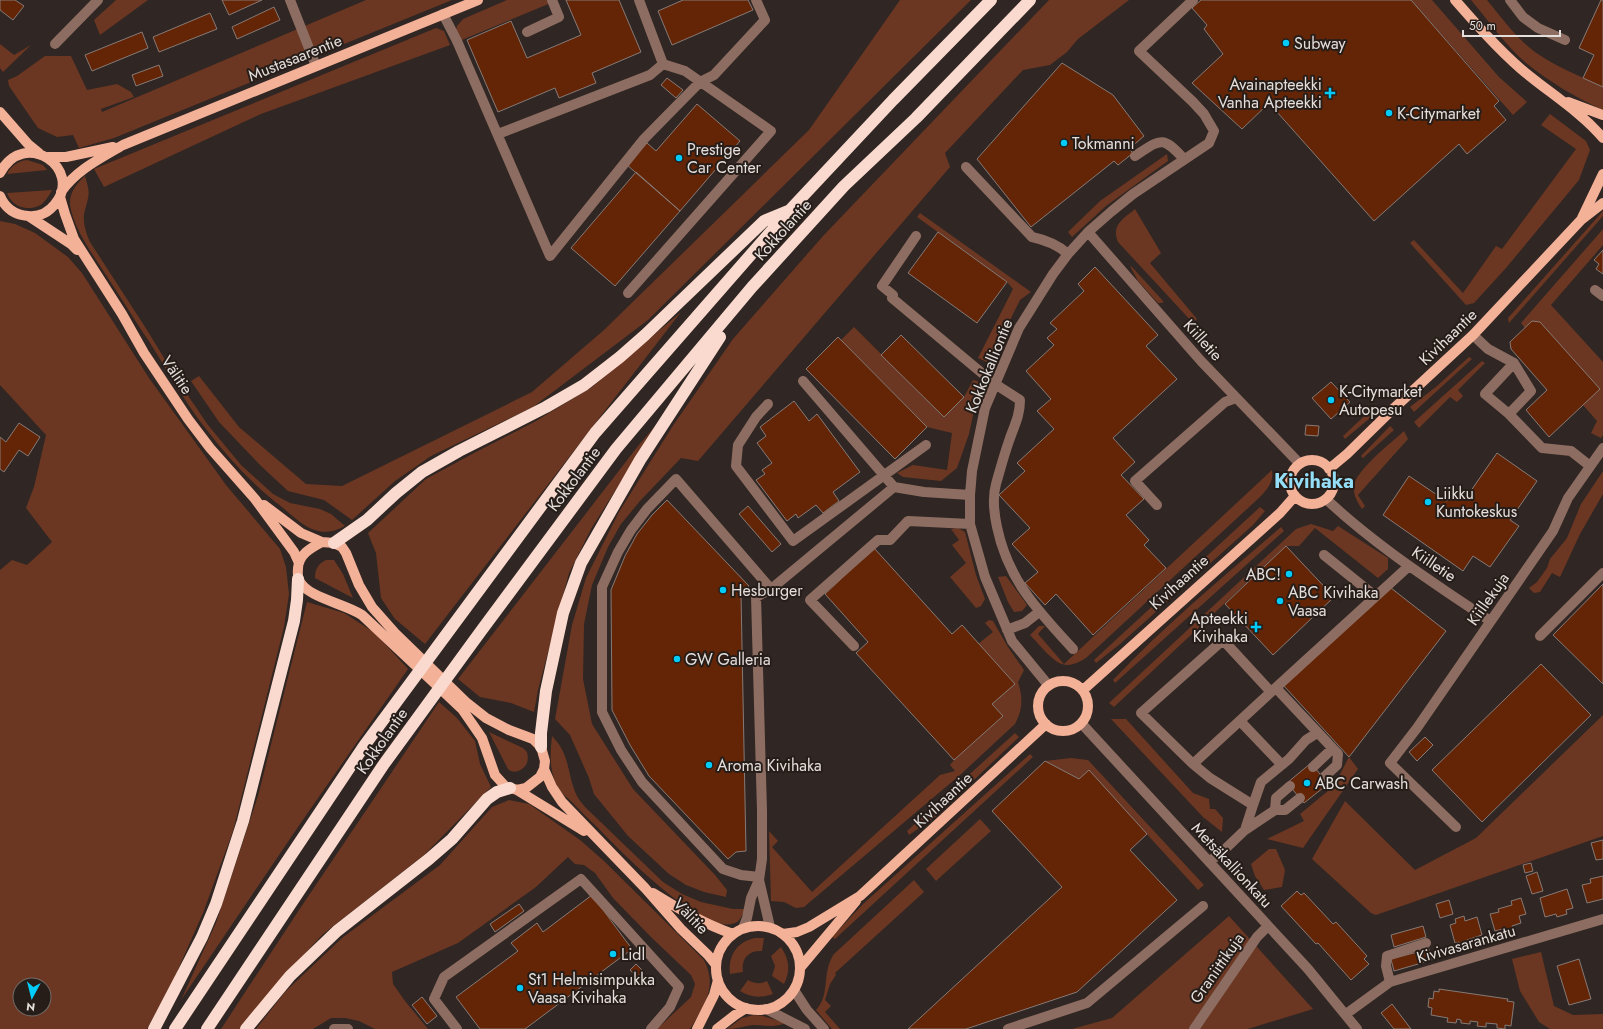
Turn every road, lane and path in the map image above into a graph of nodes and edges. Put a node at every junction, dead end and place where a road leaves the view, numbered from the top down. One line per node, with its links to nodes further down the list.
1 (98, 0): 15 (street)
2 (290, 0): 17 (street)
3 (478, 0): 12 (main road, Mustasaarentie)
4 (552, 0): 13 (street)
5 (638, 0): 16 (street)
6 (756, 0): 18 (street)
7 (991, 0): 35 (highway, Kokkolantie)
8 (1030, 0): 43 (highway, Kokkolantie)
9 (1193, 0): 27 (street, Kokkokalliontie)
10 (1455, 0): 19 (main road)
11 (1510, 0): 14 (street)
12 (443, 14): 17 (main road, Mustasaarentie); 22 (street)
13 (527, 32)
14 (1565, 40)
15 (55, 44)
16 (663, 64): 18 (street); 22 (street)
17 (316, 66): 24 (main road, Mustasaarentie)
18 (700, 82): 22 (street); 44 (street)
19 (1561, 99): 21 (main road); 23 (main road)
20 (0, 112): 25 (main road)
21 (1603, 115)
22 (498, 134)
23 (1603, 138)
24 (123, 145): 25 (main road, Mustasaarentie); 31 (main road, Mustasaarentie)
25 (43, 155): 29 (main road, Mustasaarentie); 31 (main road, Välitie)
26 (1135, 156): 27 (street)
27 (1184, 159): 39 (street, Kokkokalliontie)
28 (966, 167): 41 (street)
29 (0, 173)
30 (1603, 174): 38 (main road, Kivihaantie)
31 (61, 194): 37 (main road, Mustasaarentie); 42 (main road, Välitie)
32 (0, 196): 36 (main road)
33 (1603, 203): 38 (main road, Kivihaantie)
34 (0, 211): 36 (main road)
35 (789, 211): 65 (highway); 124 (highway, Kokkolantie)
36 (15, 213): 37 (main road)
37 (30, 216): 42 (main road, Välitie)
38 (1581, 220): 45 (main road, Kivihaantie)
39 (1088, 232): 41 (street, Kokkokalliontie); 49 (street, Kiilletie)
40 (916, 236): 48 (street)
41 (1068, 254): 48 (street, Kokkokalliontie)
42 (86, 258): 61 (main road, Välitie)
43 (752, 287): 88 (highway); 125 (highway, Kokkolantie)
44 (628, 293)
45 (1473, 335): 46 (street); 56 (main road, Kivihaantie)
46 (1514, 363): 51 (street); 51 (street)
47 (803, 381): 57 (street)
48 (995, 384): 59 (street, Kokkokalliontie); 73 (street)
49 (1236, 398): 54 (street, Kiilletie); 63 (street)
50 (768, 404): 57 (street)
51 (1509, 414): 55 (street)
52 (926, 445): 57 (street)
53 (1603, 448): 55 (street, Kiillekuja)
54 (1300, 464): 56 (main road); 60 (main road)
55 (1590, 466): 74 (street, Kiillekuja)
56 (1329, 469): 62 (main road)
57 (884, 475): 58 (street)
58 (894, 487): 59 (street); 71 (street)
59 (970, 495): 64 (street, Kokkokalliontie)
60 (1295, 496): 62 (main road); 81 (main road, Kivihaantie)
61 (255, 498): 65 (main road, Välitie); 67 (main road, Välitie)
62 (1326, 499): 68 (street, Kiilletie)
63 (1157, 505)
64 (970, 524): 75 (street, Kokkokalliontie); 78 (street)
65 (328, 543): 67 (main road); 76 (main road)
66 (1324, 555): 72 (street)
67 (298, 563): 70 (main road)
68 (1409, 566): 72 (street); 74 (street, Kiilletie)
69 (1603, 573): 77 (street)
70 (298, 579): 76 (main road); 123 (highway)
71 (771, 589): 104 (street); 104 (street)
72 (1375, 596): 82 (street)
73 (1039, 612): 75 (street); 79 (street)
74 (1490, 621): 100 (street, Kiillekuja)
75 (1007, 630): 80 (street, Kokkokalliontie)
76 (391, 636): 83 (main road)
77 (1540, 636)
78 (854, 646)
79 (1073, 649)
80 (1049, 686): 81 (main road); 85 (main road)
81 (1082, 690): 86 (main road)
82 (1274, 690): 84 (street); 87 (street); 90 (street)
83 (464, 706): 88 (main road); 96 (main road, Välitie)
84 (1240, 721): 90 (street); 91 (street)
85 (1046, 724): 86 (main road); 106 (main road, Kivihaantie)
86 (1082, 724): 103 (street, Metsäkallionkatu)
87 (1317, 733): 89 (street); 91 (street)
88 (541, 747): 93 (main road, Välitie)
89 (1332, 749): 92 (street); 94 (street)
90 (1193, 764): 98 (street)
91 (1282, 765): 98 (street)
92 (1313, 766)
93 (544, 769): 96 (main road); 102 (main road, Välitie)
94 (1323, 778)
95 (1290, 786): 99 (street)
96 (514, 789): 102 (main road, Välitie); 126 (highway)
97 (1300, 798): 99 (street)
98 (1253, 805): 101 (street)
99 (1275, 810): 101 (street)
100 (1456, 827)
101 (1245, 830): 103 (street)
102 (600, 842): 105 (main road, Välitie)
103 (1209, 862): 109 (street, Metsäkallionkatu)
104 (759, 878): 110 (street); 111 (street)
105 (645, 888): 112 (main road, Välitie); 115 (main road, Välitie)
106 (860, 896): 113 (main road, Kivihaantie); 116 (main road, Kivihaantie)
107 (1203, 906): 135 (street)
108 (1603, 919): 118 (street, Kivivasarankatu)
109 (1268, 926): 122 (street, Metsäkallionkatu); 136 (street, Graniittikuja)
110 (770, 927): 111 (main road); 113 (main road)
111 (743, 928): 112 (main road)
112 (732, 934): 115 (main road)
113 (783, 934): 116 (main road)
114 (1426, 944): 118 (street)
115 (716, 965): 117 (main road)
116 (800, 968): 119 (main road)
117 (718, 980): 120 (main road); 131 (main road)
118 (1390, 982): 122 (street, Kivivasarankatu)
119 (794, 990): 121 (main road); 134 (street)
120 (746, 1008): 121 (main road); 132 (main road)
121 (766, 1009): 133 (street)
122 (1346, 1014): 137 (street, Metsäkallionkatu)
123 (154, 1029)
124 (176, 1029)
125 (207, 1029)
126 (246, 1029)
127 (334, 1029): 128 (street)
128 (348, 1029)
129 (456, 1029): 130 (street)
130 (651, 1029)
131 (697, 1029)
132 (717, 1029)
133 (805, 1029)
134 (824, 1029)
135 (1008, 1029)
136 (1194, 1029)
137 (1357, 1029)

